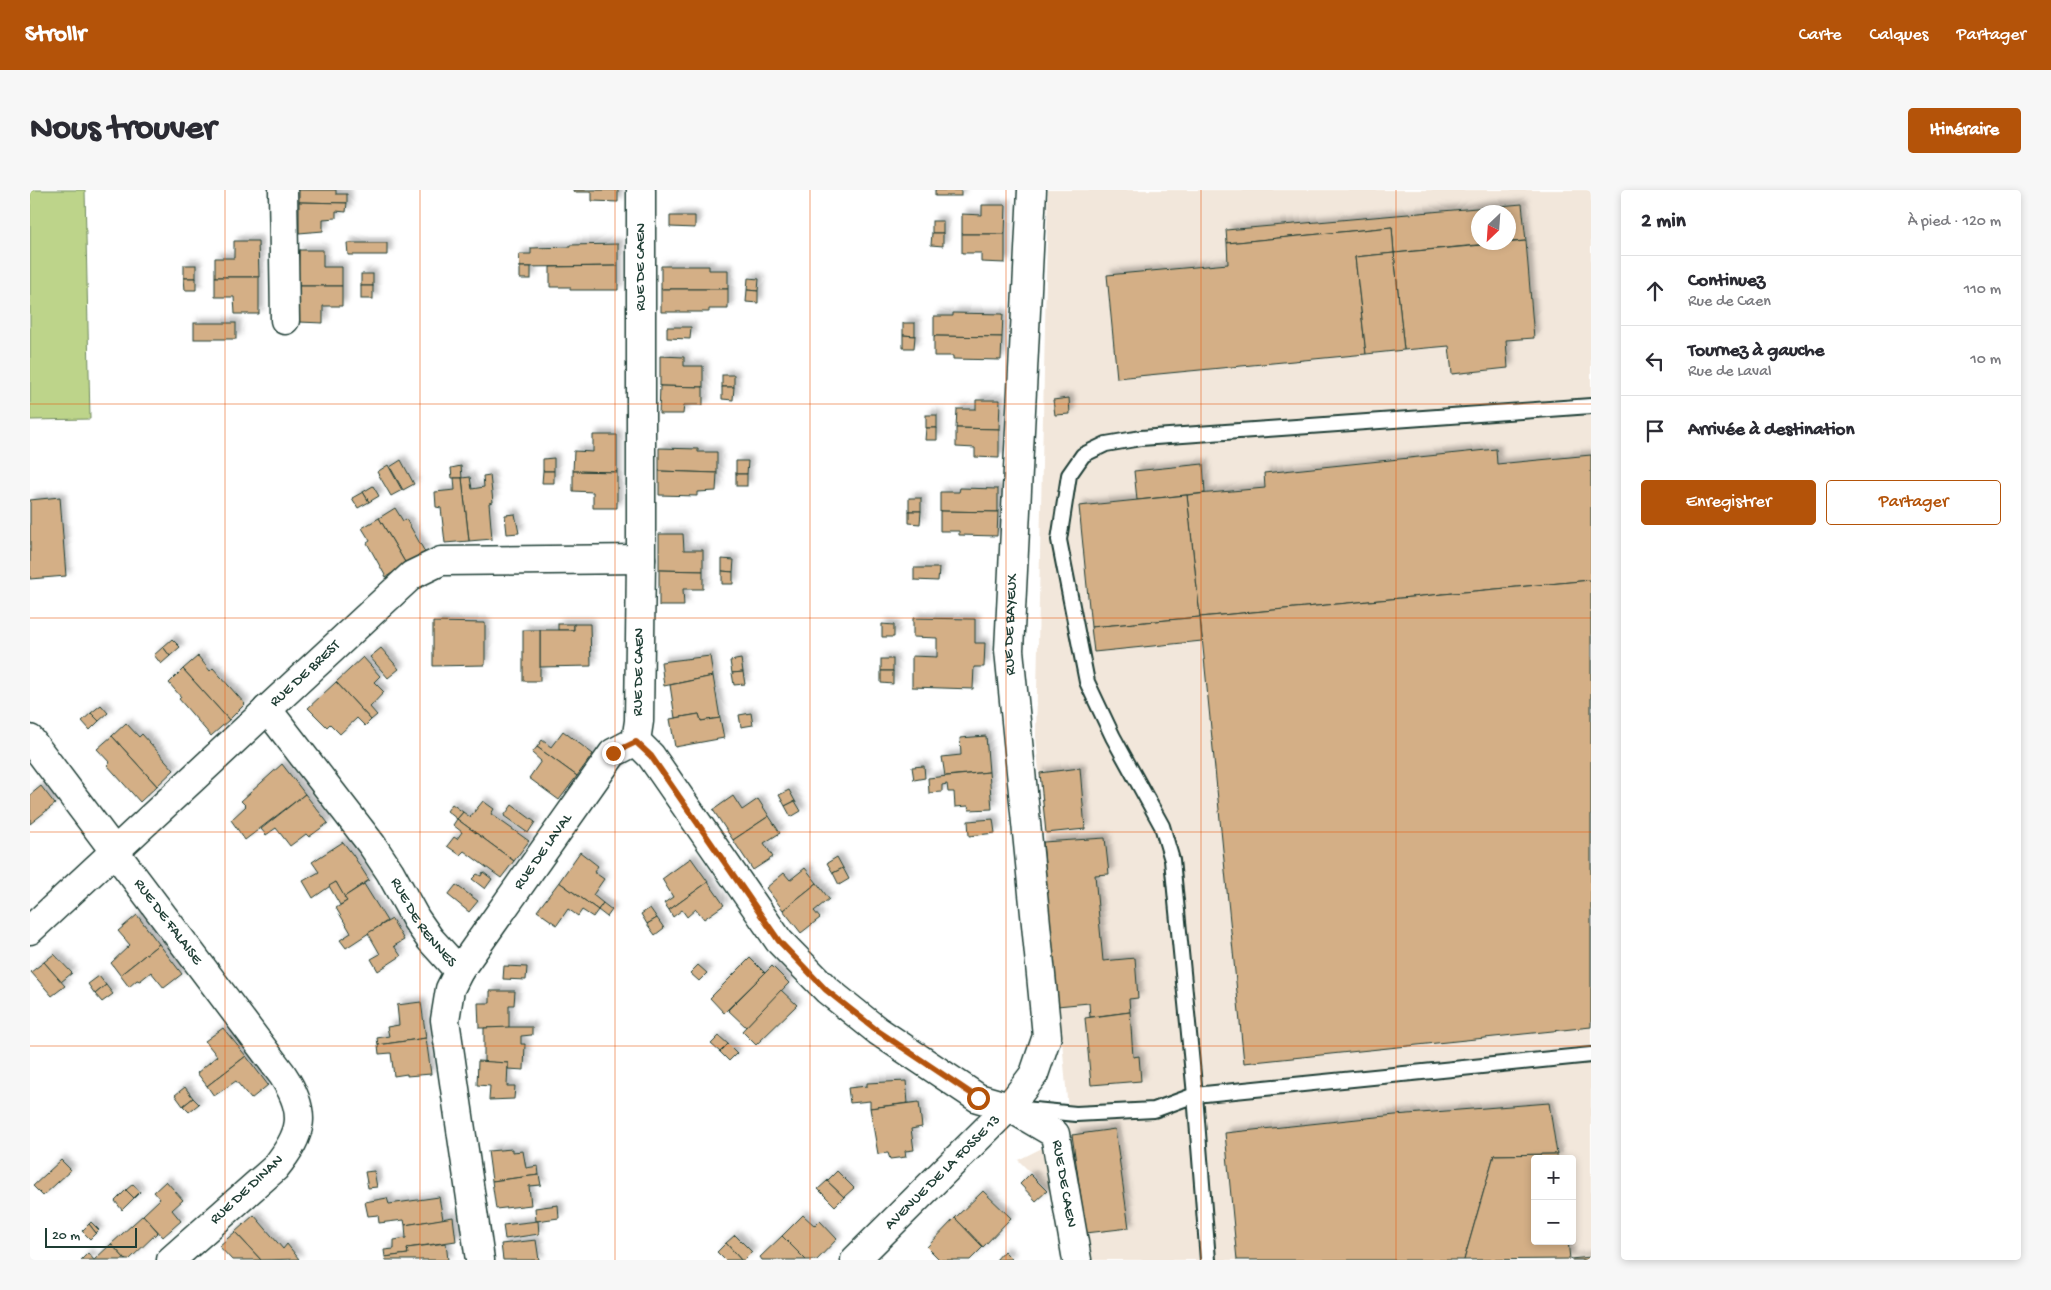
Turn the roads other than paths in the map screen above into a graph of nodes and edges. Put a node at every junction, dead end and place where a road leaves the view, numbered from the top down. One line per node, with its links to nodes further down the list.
1 (283, 190): 4 (street)
2 (641, 190): 6 (street, RUE DE CAEN)
3 (1032, 190): 16 (street, RUE DE BAYEUX)
4 (285, 320)
5 (1591, 406): 14 (lane)
6 (641, 559): 7 (street, RUE DE BREST); 9 (street, RUE DE CAEN)
7 (267, 709): 10 (street, RUE DE BREST); 12 (street, RUE DE RENNES)
8 (30, 739): 10 (street, RUE DE FALAISE)
9 (636, 742): 12 (street, RUE DE LAVAL); 16 (street, RUE DE CAEN)
10 (116, 851): 11 (street, RUE DE BREST); 15 (street, RUE DE FALAISE)
11 (30, 930)
12 (459, 972): 18 (street, RUE DE RENNES)
13 (1591, 1055): 14 (lane)
14 (1195, 1095): 16 (lane); 21 (lane)
15 (299, 1107): 17 (street, RUE DE DINAN)
16 (1009, 1107): 19 (street, AVENUE DE LA FOSSE 13); 20 (street, RUE DE CAEN)
17 (171, 1260)
18 (480, 1260)
19 (855, 1260)
20 (1077, 1260)
21 (1208, 1260)

